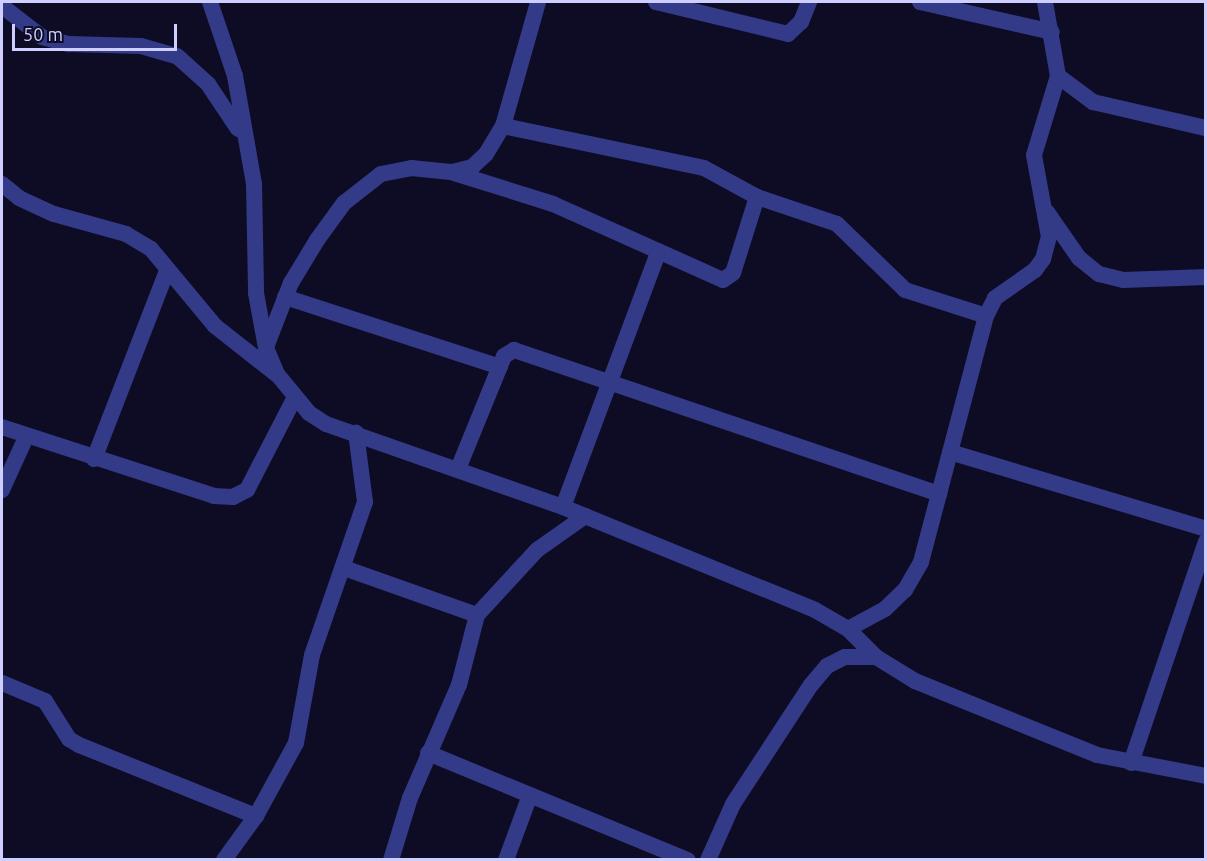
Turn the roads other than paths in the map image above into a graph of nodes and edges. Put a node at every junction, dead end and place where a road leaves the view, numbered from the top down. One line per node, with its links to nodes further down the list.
1 (210, 2): 12 (street)
2 (538, 2): 10 (street)
3 (664, 2): 4 (street)
4 (809, 2)
5 (920, 2): 8 (street)
6 (1045, 2): 8 (street)
7 (2, 6): 12 (street)
8 (1052, 32): 9 (street)
9 (1058, 76): 11 (street); 16 (street)
10 (502, 126): 13 (street); 15 (street)
11 (1206, 128)
12 (247, 146): 22 (street)
13 (452, 172): 17 (street); 20 (street)
14 (2, 184): 18 (street)
15 (757, 197): 17 (street); 21 (street)
16 (1045, 208): 19 (street); 21 (street)
17 (658, 253): 25 (street)
18 (167, 272): 24 (street); 31 (street)
19 (1206, 277)
20 (285, 297): 22 (street); 23 (street)
21 (986, 316): 30 (street)
22 (266, 348): 24 (street)
23 (500, 367): 25 (street); 32 (street)
24 (277, 374): 26 (street)
25 (608, 383): 34 (street); 35 (street)
26 (294, 399): 28 (street); 31 (street)
27 (2, 427): 29 (street)
28 (356, 433): 32 (street); 39 (street)
29 (26, 437): 31 (street); 33 (street)
30 (950, 452): 34 (street); 37 (street)
31 (94, 459)
32 (458, 469): 35 (street)
33 (2, 490)
34 (939, 494): 41 (street)
35 (563, 507): 36 (street)
36 (585, 516): 40 (street); 41 (street)
37 (1206, 529)
38 (1206, 541): 45 (street)
39 (344, 568): 40 (street); 48 (street)
40 (477, 615): 44 (street)
41 (848, 629): 42 (street)
42 (876, 657): 45 (street); 53 (street)
43 (2, 683): 48 (street)
44 (428, 753): 47 (street); 50 (street)
45 (1131, 763): 46 (street)
46 (1206, 776)
47 (531, 795): 51 (street); 52 (street)
48 (256, 816): 49 (street)
49 (224, 860)
50 (391, 860)
51 (506, 860)
52 (688, 860)
53 (708, 860)

